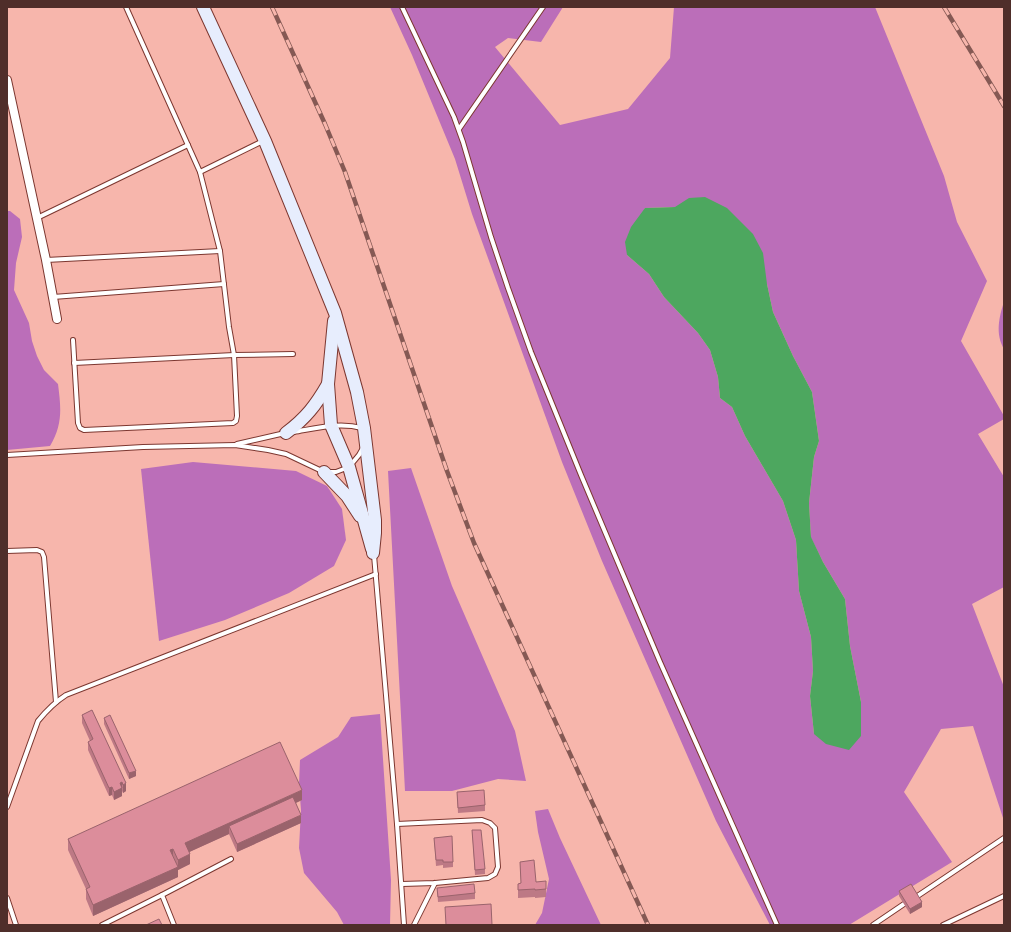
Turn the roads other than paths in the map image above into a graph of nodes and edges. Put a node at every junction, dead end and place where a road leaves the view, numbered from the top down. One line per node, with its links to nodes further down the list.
1 (126, 7): 8 (lane)
2 (202, 7): 7 (street)
3 (402, 7): 6 (lane)
4 (542, 7): 6 (lane)
5 (7, 80): 10 (street)
6 (459, 129): 51 (lane)
7 (265, 140): 9 (lane); 15 (street)
8 (188, 145): 9 (lane); 10 (lane)
9 (200, 172): 11 (lane)
10 (37, 218): 12 (street)
11 (220, 251): 12 (lane); 13 (lane)
12 (46, 260): 14 (street)
13 (224, 284): 14 (lane); 19 (lane)
14 (53, 297): 16 (street)
15 (335, 313): 21 (street); 23 (street)
16 (57, 318)
17 (73, 340): 20 (lane)
18 (293, 354): 19 (lane)
19 (234, 355): 20 (lane); 20 (lane)
20 (74, 363)
21 (328, 384): 22 (street); 24 (street)
22 (332, 425): 23 (lane); 24 (lane); 28 (street)
23 (364, 428): 25 (street)
24 (286, 433): 26 (lane)
25 (365, 444): 28 (lane); 32 (street)
26 (235, 445): 27 (lane); 29 (lane)
27 (7, 455)
28 (349, 467): 29 (lane); 30 (street)
29 (324, 472): 30 (street)
30 (366, 529): 32 (street)
31 (7, 551): 34 (lane)
32 (373, 553): 33 (lane)
33 (376, 574): 34 (lane); 36 (lane)
34 (56, 702): 35 (lane)
35 (7, 807)
36 (398, 824): 39 (lane); 40 (lane)
37 (1004, 838): 43 (lane)
38 (231, 859): 41 (lane)
39 (435, 883): 40 (lane); 50 (lane)
40 (402, 884): 49 (lane)
41 (162, 895): 47 (lane); 48 (lane)
42 (1004, 896): 53 (lane)
43 (916, 897)
44 (7, 898): 46 (lane)
45 (904, 904): 52 (lane)
46 (16, 925)
47 (102, 925)
48 (174, 925)
49 (404, 925)
50 (414, 925)
51 (777, 925)
52 (874, 925)
53 (944, 925)

